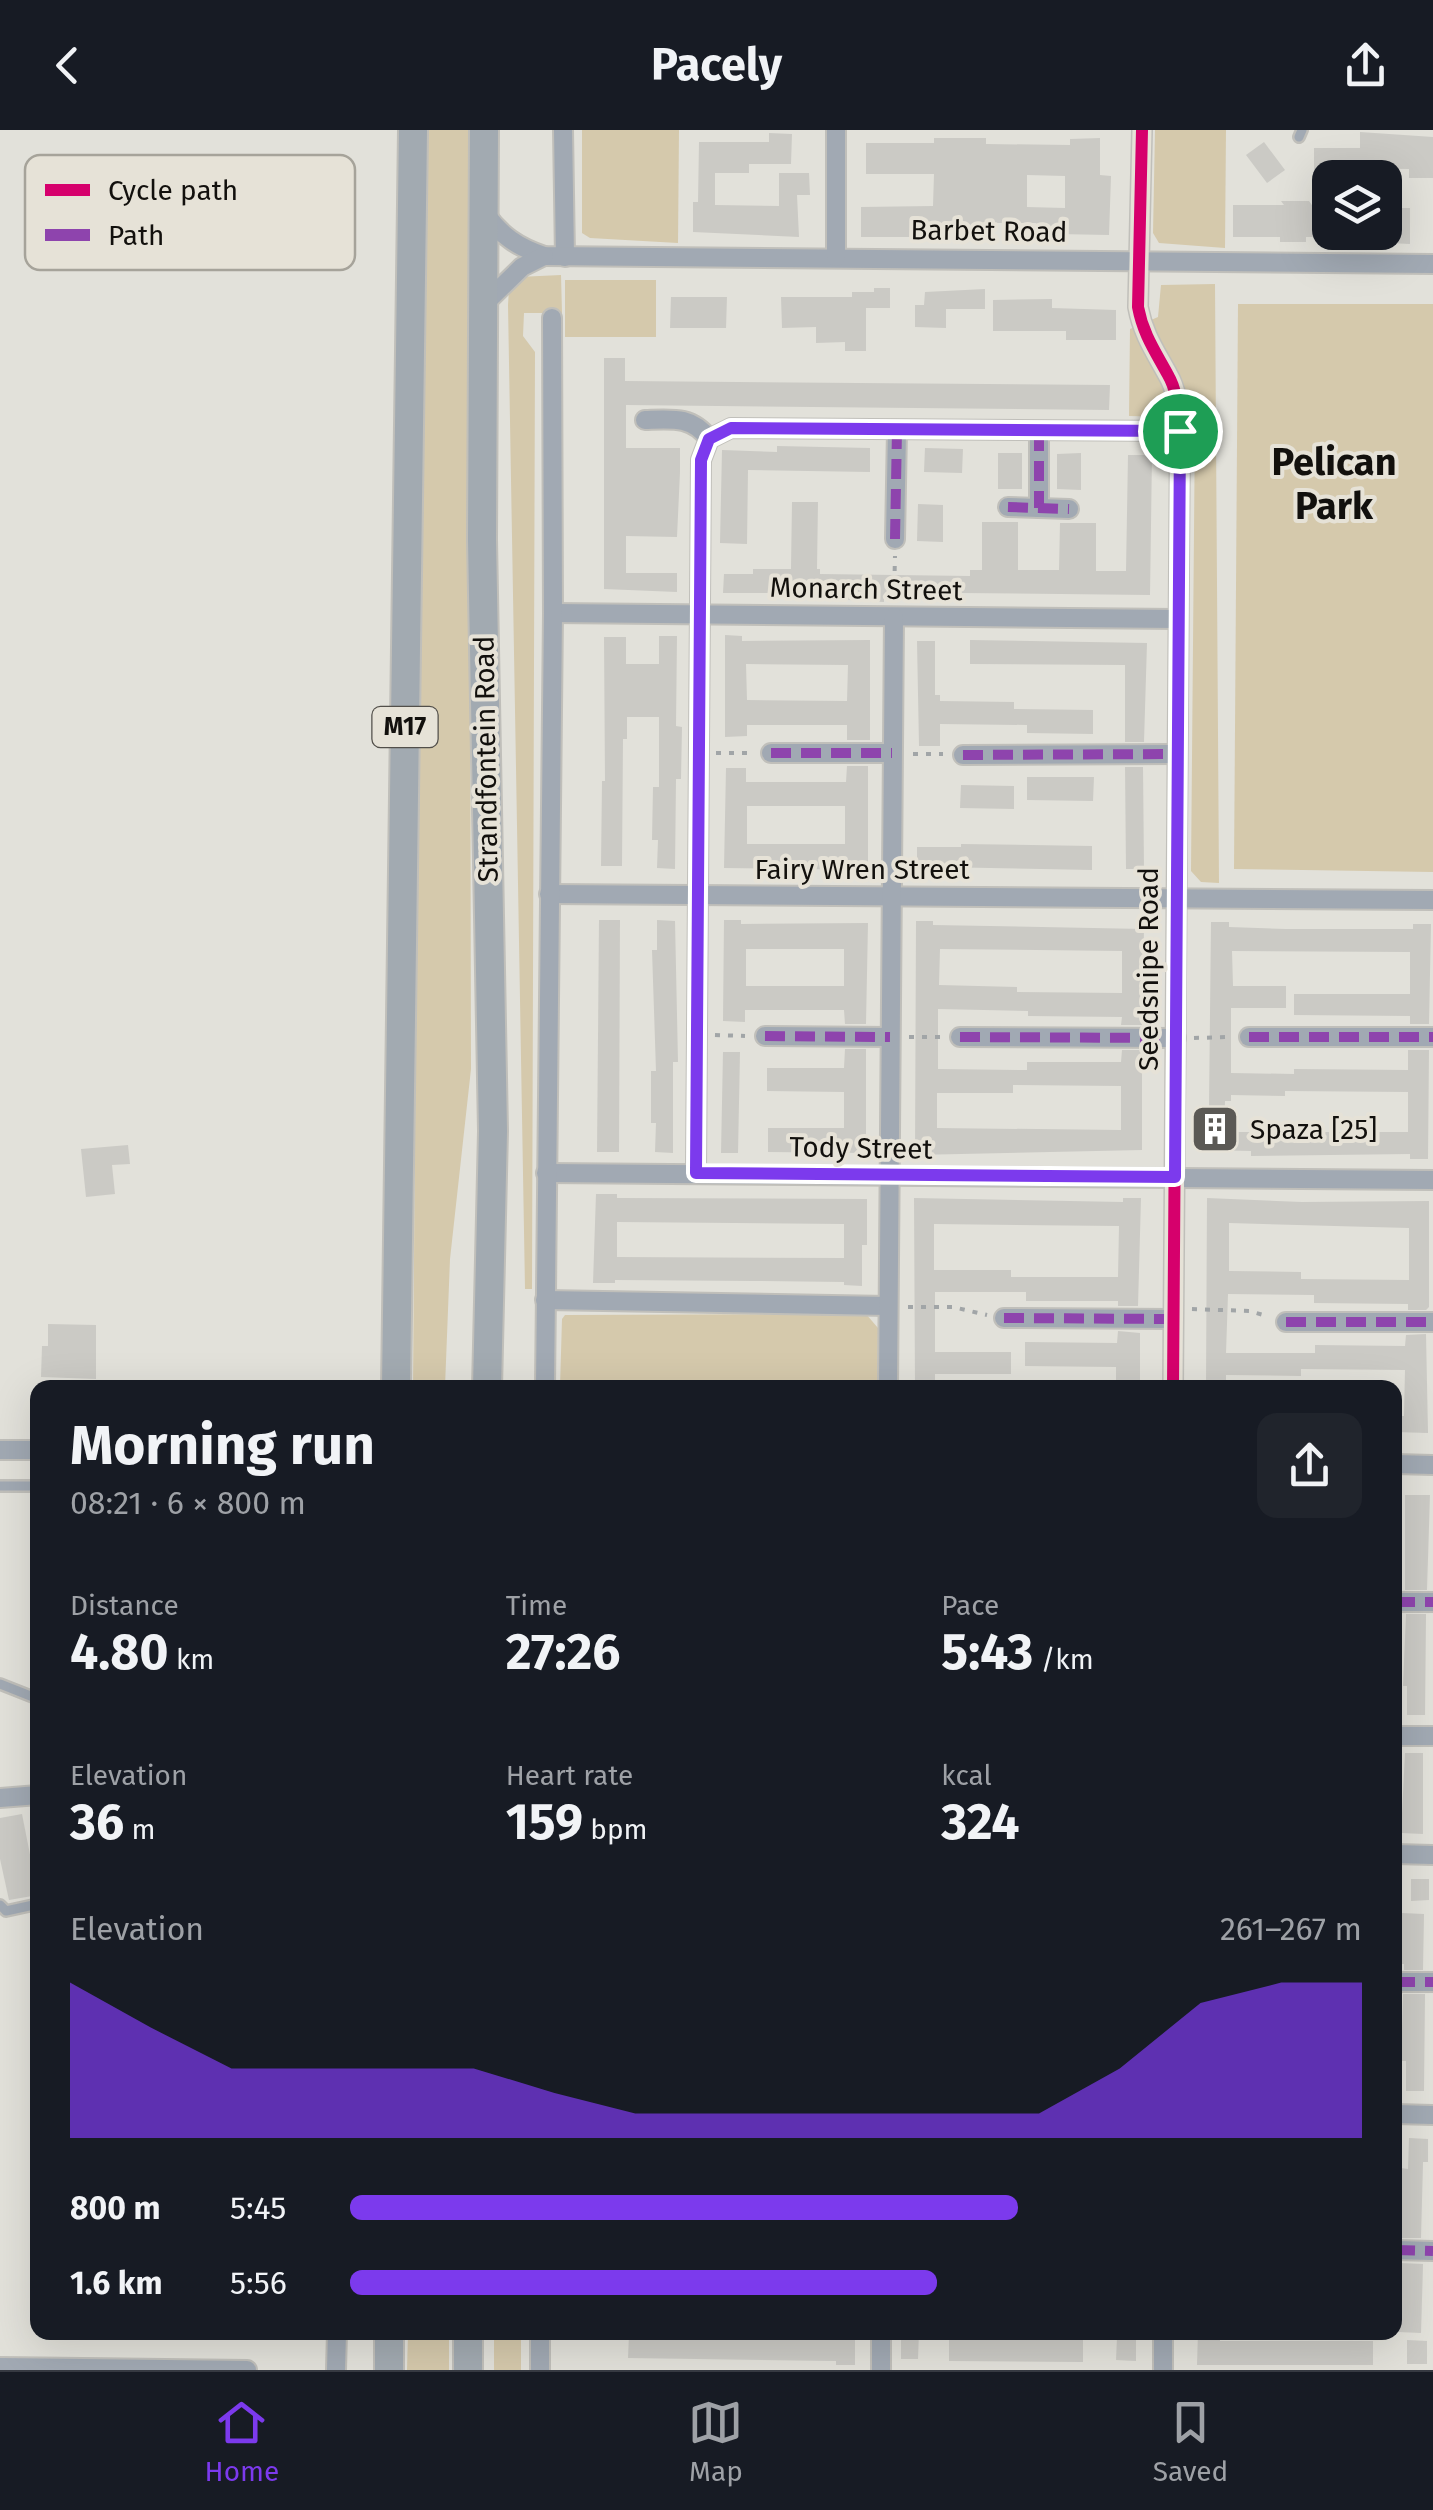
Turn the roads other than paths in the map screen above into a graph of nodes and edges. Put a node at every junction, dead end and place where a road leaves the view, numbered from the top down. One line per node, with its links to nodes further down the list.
1 (413, 130): 53 (main road, M17)
2 (484, 130): 6 (main road, Strandfontein Road)
3 (563, 130): 8 (street)
4 (836, 130): 9 (street)
5 (1142, 130): 10 (street, Seedsnipe Road)
6 (483, 209): 7 (street, Barbet Road); 12 (main road, Strandfontein Road)
7 (544, 256): 8 (street, Barbet Road); 12 (street)
8 (564, 256): 9 (street, Barbet Road)
9 (836, 257): 10 (street, Barbet Road)
10 (1139, 261): 11 (street, Barbet Road); 17 (street, Seedsnipe Road)
11 (1433, 264)
12 (482, 306): 54 (main road, Strandfontein Road)
13 (552, 318): 23 (street)
14 (645, 420): 18 (street)
15 (897, 430): 16 (street); 18 (street); 22 (street)
16 (1038, 431): 17 (street); 20 (street)
17 (1180, 431): 26 (street, Seedsnipe Road)
18 (709, 439): 24 (street)
19 (1008, 508): 20 (street)
20 (1039, 508): 21 (street)
21 (1069, 508)
22 (895, 539)
23 (554, 612): 24 (street, Monarch Street); 31 (street)
24 (700, 615): 25 (street, Monarch Street); 32 (street)
25 (894, 616): 26 (street, Monarch Street); 28 (street)
26 (1178, 619): 30 (street, Seedsnipe Road)
27 (772, 753): 28 (street)
28 (892, 754): 33 (street)
29 (963, 754): 30 (street)
30 (1176, 754): 34 (street, Seedsnipe Road)
31 (549, 894): 32 (street, Fairy Wren Street); 42 (street)
32 (698, 896): 33 (street, Fairy Wren Street); 43 (street)
33 (892, 897): 34 (street, Fairy Wren Street); 37 (street)
34 (1176, 897): 35 (street, Fairy Wren Street); 41 (street, Seedsnipe Road)
35 (1433, 900)
36 (765, 1036): 37 (street)
37 (890, 1037): 44 (street)
38 (960, 1037): 41 (street)
39 (1249, 1037): 40 (street)
40 (1433, 1037)
41 (1176, 1038): 45 (street, Seedsnipe Road)
42 (546, 1173): 43 (street, Tody Street); 47 (street)
43 (696, 1173): 44 (street, Tody Street)
44 (888, 1176): 45 (street, Tody Street); 48 (street)
45 (1175, 1177): 46 (street, Tody Street); 49 (street, Seedsnipe Road)
46 (1433, 1180)
47 (546, 1300): 48 (street); 55 (street)
48 (888, 1306): 56 (street)
49 (1173, 1314): 50 (street); 57 (street, Seedsnipe Road)
50 (1004, 1318)
51 (1286, 1322): 52 (street)
52 (1433, 1322)
53 (396, 1380)
54 (487, 1380)
55 (545, 1380)
56 (888, 1380)
57 (1172, 1380)
58 (0, 1450): 59 (street)
59 (30, 1450)
60 (1402, 1464): 61 (street)
61 (1433, 1465)
62 (0, 1486): 63 (lane)
63 (30, 1486)
64 (1402, 1602): 65 (street)
65 (1433, 1602)
66 (0, 1684): 67 (lane)
67 (30, 1696)
68 (1402, 1736): 69 (street)
69 (1433, 1736)
70 (30, 1796): 71 (street)
71 (0, 1798)
72 (1402, 1854): 73 (street)
73 (1433, 1855)
74 (0, 1906): 75 (lane)
75 (30, 1906)
76 (1402, 1982): 77 (street)
77 (1433, 1982)
78 (1402, 2114): 79 (street)
79 (1433, 2115)
80 (1402, 2250): 81 (street)
81 (1433, 2251)
82 (337, 2340): 91 (street)
83 (389, 2340): 92 (main road)
84 (468, 2340): 93 (main road)
85 (540, 2340): 94 (street)
86 (881, 2340): 95 (street)
87 (1163, 2340): 96 (street)
88 (0, 2368): 89 (street)
89 (122, 2369): 90 (street)
90 (247, 2370)
91 (336, 2370)
92 (389, 2370)
93 (468, 2370)
94 (540, 2370)
95 (881, 2370)
96 (1163, 2370)

